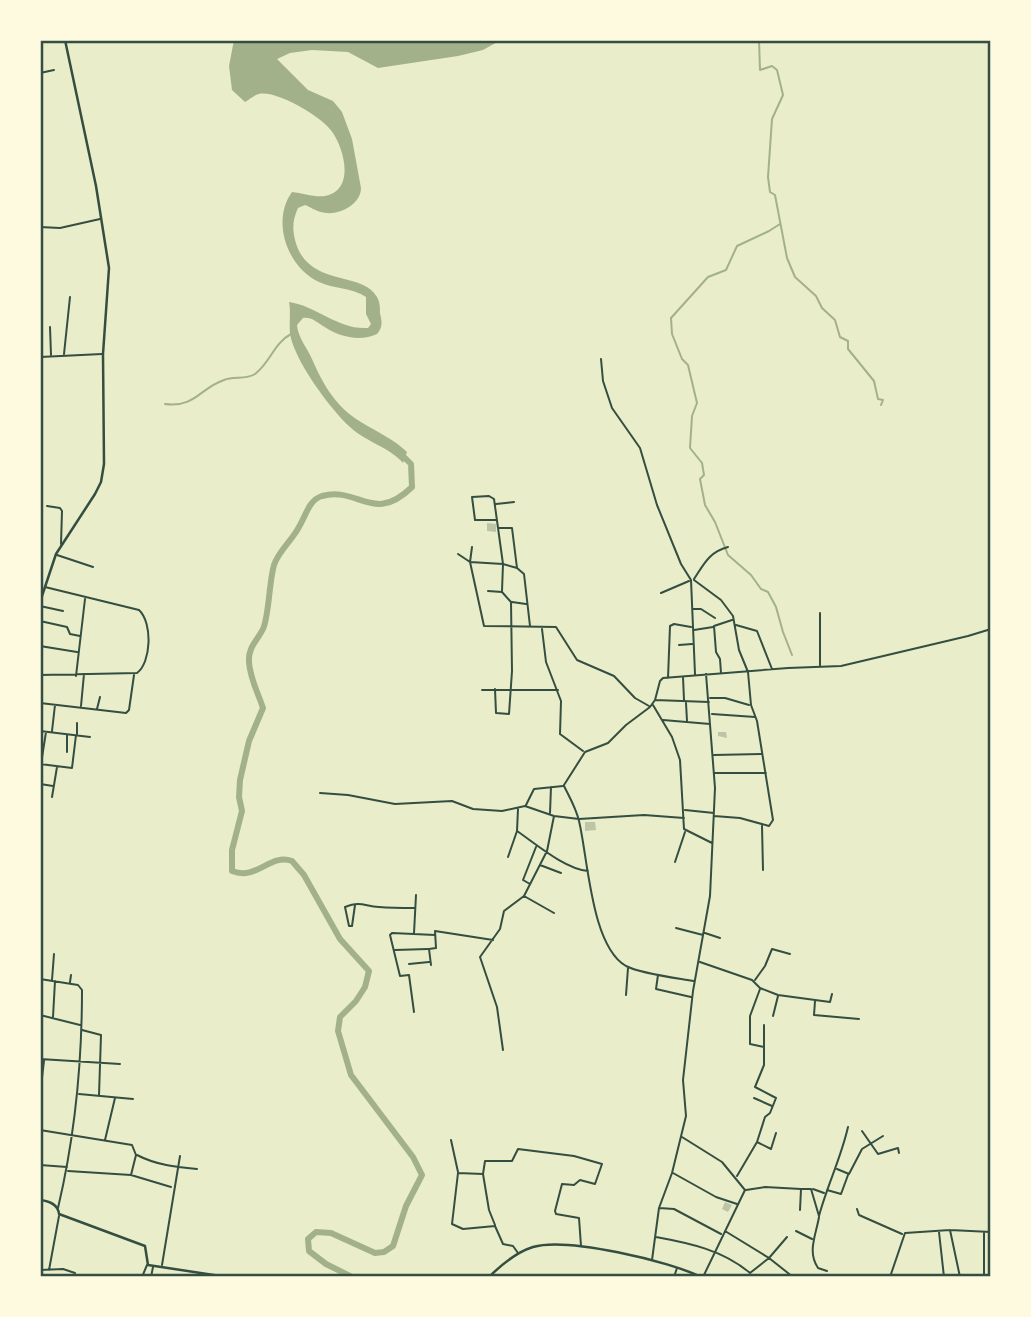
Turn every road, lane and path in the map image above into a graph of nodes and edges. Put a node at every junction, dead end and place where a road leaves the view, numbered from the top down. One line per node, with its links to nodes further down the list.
1 (65, 40): 4 (main road)
2 (54, 70): 3 (street)
3 (40, 73)
4 (101, 218): 5 (street); 10 (main road)
5 (40, 227)
6 (70, 297): 11 (street)
7 (50, 327): 9 (street)
8 (43, 331): 9 (street)
9 (50, 333): 13 (street)
10 (103, 354): 11 (street); 20 (main road)
11 (64, 355): 13 (street)
12 (40, 356): 13 (street)
13 (51, 356)
14 (601, 359): 29 (street)
15 (514, 502): 16 (street)
16 (495, 505): 18 (street); 18 (street)
17 (47, 506): 20 (street)
18 (497, 520): 19 (street)
19 (498, 528): 26 (street); 28 (street)
20 (61, 545): 23 (main road)
21 (472, 547): 25 (street)
22 (726, 548): 29 (street)
23 (56, 554): 27 (street); 30 (main road)
24 (458, 554): 25 (street)
25 (470, 562): 26 (street); 46 (street)
26 (503, 564): 28 (street); 32 (street)
27 (93, 567)
28 (517, 568): 37 (street)
29 (692, 580): 33 (street); 38 (street); 42 (street)
30 (45, 587): 34 (street); 36 (main road)
31 (488, 592): 32 (street)
32 (502, 592): 35 (street)
33 (661, 593)
34 (85, 597): 51 (street); 59 (street)
35 (511, 602): 37 (street); 46 (street)
36 (40, 604): 39 (street)
37 (528, 604): 47 (street)
38 (692, 609): 41 (street); 49 (street)
39 (63, 611)
40 (820, 613): 56 (street)
41 (715, 618)
42 (734, 620): 44 (street); 45 (street)
43 (40, 621): 51 (street)
44 (735, 625): 57 (street); 58 (street)
45 (713, 626): 49 (street); 62 (street)
46 (512, 628): 47 (street); 70 (street)
47 (530, 628): 48 (street)
48 (542, 628): 71 (street); 79 (street)
49 (692, 629): 53 (street); 67 (street)
50 (991, 629): 56 (street)
51 (81, 636): 55 (street)
52 (678, 645): 53 (street)
53 (693, 645): 66 (street)
54 (40, 646): 55 (street)
55 (78, 652): 64 (street)
56 (820, 666): 57 (street)
57 (772, 669): 58 (street)
58 (748, 671): 62 (street); 78 (street)
59 (136, 673): 60 (street); 81 (street)
60 (84, 674): 64 (street); 80 (street)
61 (706, 674): 62 (street); 66 (street); 74 (street)
62 (722, 674)
63 (40, 675): 64 (street)
64 (76, 676)
65 (683, 676): 66 (street); 67 (street); 75 (street)
66 (695, 676)
67 (668, 678): 73 (street)
68 (482, 690): 69 (street)
69 (495, 690): 70 (street); 70 (street)
70 (510, 690): 71 (street)
71 (558, 690): 95 (street)
72 (100, 697): 81 (street)
73 (654, 700): 75 (street); 79 (street)
74 (709, 700): 75 (street); 78 (street); 82 (street)
75 (685, 702): 85 (street)
76 (40, 703): 77 (street)
77 (55, 704): 80 (street); 90 (street)
78 (751, 705): 83 (street)
79 (651, 706): 84 (street); 95 (street)
80 (81, 707): 81 (street)
81 (97, 710)
82 (710, 715): 83 (street); 87 (street)
83 (756, 717): 96 (street)
84 (662, 720): 85 (street); 110 (street)
85 (687, 721): 87 (street)
86 (77, 723): 92 (street)
87 (711, 724): 97 (street)
88 (40, 731): 89 (street)
89 (47, 731): 90 (street); 98 (street)
90 (51, 732): 91 (street)
91 (67, 734): 92 (street); 94 (street)
92 (76, 735): 93 (street); 99 (street)
93 (90, 737)
94 (67, 751)
95 (585, 752): 103 (street)
96 (762, 754): 97 (street); 101 (street)
97 (713, 755): 100 (street)
98 (41, 764): 99 (street)
99 (57, 766): 104 (street)
100 (714, 773): 101 (street); 111 (street)
101 (766, 773): 115 (street)
102 (40, 784): 104 (street)
103 (564, 785): 105 (street); 114 (street)
104 (54, 786): 107 (street)
105 (551, 786): 108 (street); 112 (street)
106 (320, 793): 109 (street)
107 (52, 797)
108 (525, 806): 109 (street); 112 (street)
109 (518, 808): 116 (street)
110 (684, 810): 111 (street); 113 (street)
111 (715, 814): 115 (street); 118 (street)
112 (552, 815): 114 (street); 120 (street)
113 (684, 818): 114 (street); 117 (street)
114 (579, 819): 125 (street)
115 (762, 824): 124 (street)
116 (517, 831): 119 (street); 121 (street)
117 (686, 831): 118 (street); 122 (street)
118 (713, 844): 135 (street)
119 (536, 846): 120 (street); 127 (street)
120 (547, 851): 123 (street); 125 (street)
121 (508, 857)
122 (675, 862)
123 (540, 864): 126 (street); 127 (street)
124 (763, 870)
125 (588, 871): 145 (street)
126 (561, 873)
127 (531, 884): 129 (street)
128 (416, 895): 131 (street)
129 (524, 896): 132 (street); 138 (street)
130 (355, 904): 130 (street); 131 (street)
131 (415, 908): 134 (street)
132 (554, 913)
133 (676, 928): 135 (street)
134 (414, 934): 136 (street); 140 (street)
135 (705, 934): 137 (street); 143 (street)
136 (435, 935): 138 (street); 139 (street)
137 (720, 938)
138 (494, 940): 167 (street)
139 (429, 949): 140 (street); 144 (street)
140 (395, 950): 159 (street)
141 (54, 954): 149 (street)
142 (790, 954): 151 (street)
143 (699, 962): 150 (street); 151 (street)
144 (409, 964)
145 (628, 967): 146 (street); 155 (street)
146 (659, 974): 150 (street); 157 (street)
147 (71, 975): 152 (street)
148 (40, 979): 149 (street)
149 (53, 981): 152 (street); 162 (street)
150 (695, 981): 157 (street)
151 (754, 981): 153 (street)
152 (70, 983): 165 (street)
153 (760, 988): 156 (street); 166 (street)
154 (832, 994): 158 (street)
155 (626, 995)
156 (778, 995): 158 (street); 161 (street)
157 (692, 997): 185 (street)
158 (815, 1000): 163 (street)
159 (414, 1012)
160 (40, 1015): 162 (street)
161 (773, 1016)
162 (53, 1018): 165 (street)
163 (859, 1019)
164 (764, 1025): 166 (street)
165 (82, 1027): 169 (street); 171 (street)
166 (764, 1047): 178 (street)
167 (503, 1050)
168 (42, 1059): 169 (street); 172 (street)
169 (79, 1061): 171 (street); 173 (street)
170 (120, 1064): 171 (street)
171 (101, 1065): 174 (street)
172 (41, 1086)
173 (78, 1093): 174 (street); 183 (street)
174 (99, 1096): 175 (street)
175 (116, 1097): 177 (street); 187 (street)
176 (754, 1098): 178 (street)
177 (133, 1100)
178 (773, 1106): 188 (street)
179 (848, 1127): 196 (street)
180 (40, 1130): 183 (street)
181 (862, 1131): 189 (street)
182 (775, 1133): 188 (street)
183 (72, 1136): 187 (street); 197 (street)
184 (883, 1136): 189 (street)
185 (682, 1137): 198 (street); 203 (street)
186 (451, 1140): 199 (street)
187 (105, 1141): 191 (street)
188 (757, 1142): 203 (street)
189 (869, 1143): 190 (street); 201 (street)
190 (899, 1153)
191 (136, 1155): 194 (street); 202 (street)
192 (180, 1156): 194 (street)
193 (40, 1165): 197 (street)
194 (177, 1167): 195 (street); 204 (street)
195 (197, 1168)
196 (836, 1168): 201 (street); 208 (street)
197 (67, 1169): 202 (street); 212 (street)
198 (672, 1172): 210 (street); 211 (street)
199 (458, 1173): 200 (street); 217 (street)
200 (484, 1174): 217 (street); 231 (street)
201 (849, 1174): 208 (street)
202 (131, 1175): 204 (street)
203 (736, 1177): 207 (street)
204 (173, 1188): 239 (street)
205 (802, 1189): 206 (street); 207 (street); 214 (street)
206 (811, 1189): 208 (street); 216 (street)
207 (745, 1190): 210 (street)
208 (826, 1192): 216 (street)
209 (40, 1200): 212 (main road)
210 (738, 1204): 224 (street)
211 (659, 1208): 224 (street); 228 (street)
212 (58, 1209): 215 (main road)
213 (856, 1209): 226 (street)
214 (800, 1210)
215 (59, 1214): 236 (main road); 241 (street)
216 (819, 1216): 230 (street)
217 (495, 1226): 233 (street)
218 (991, 1226): 225 (street)
219 (805, 1230): 227 (street)
220 (950, 1230): 222 (street); 223 (street); 254 (street)
221 (796, 1231): 227 (street)
222 (939, 1231): 226 (street); 253 (street)
223 (984, 1231): 225 (street); 244 (street)
224 (723, 1232): 232 (street); 234 (street)
225 (990, 1232)
226 (903, 1234): 252 (street)
227 (806, 1236): 230 (street)
228 (655, 1237): 232 (street); 235 (street)
229 (788, 1237): 234 (street)
230 (813, 1240): 242 (street)
231 (581, 1247): 233 (main road); 235 (main road)
232 (714, 1251): 234 (street); 250 (street)
233 (518, 1254): 248 (main road)
234 (769, 1258): 251 (street)
235 (652, 1261): 238 (main road)
236 (147, 1264): 237 (main road); 245 (street)
237 (153, 1266): 239 (main road); 246 (street)
238 (677, 1267): 249 (street); 250 (main road)
239 (161, 1268): 247 (main road)
240 (40, 1270): 241 (street)
241 (49, 1270): 243 (street)
242 (827, 1270)
243 (75, 1273)
244 (984, 1276): 255 (street)
245 (142, 1277)
246 (151, 1277)
247 (227, 1277)
248 (489, 1277)
249 (674, 1277)
250 (702, 1277)
251 (793, 1277)
252 (890, 1277)
253 (944, 1277)
254 (960, 1277)
255 (967, 1277)

